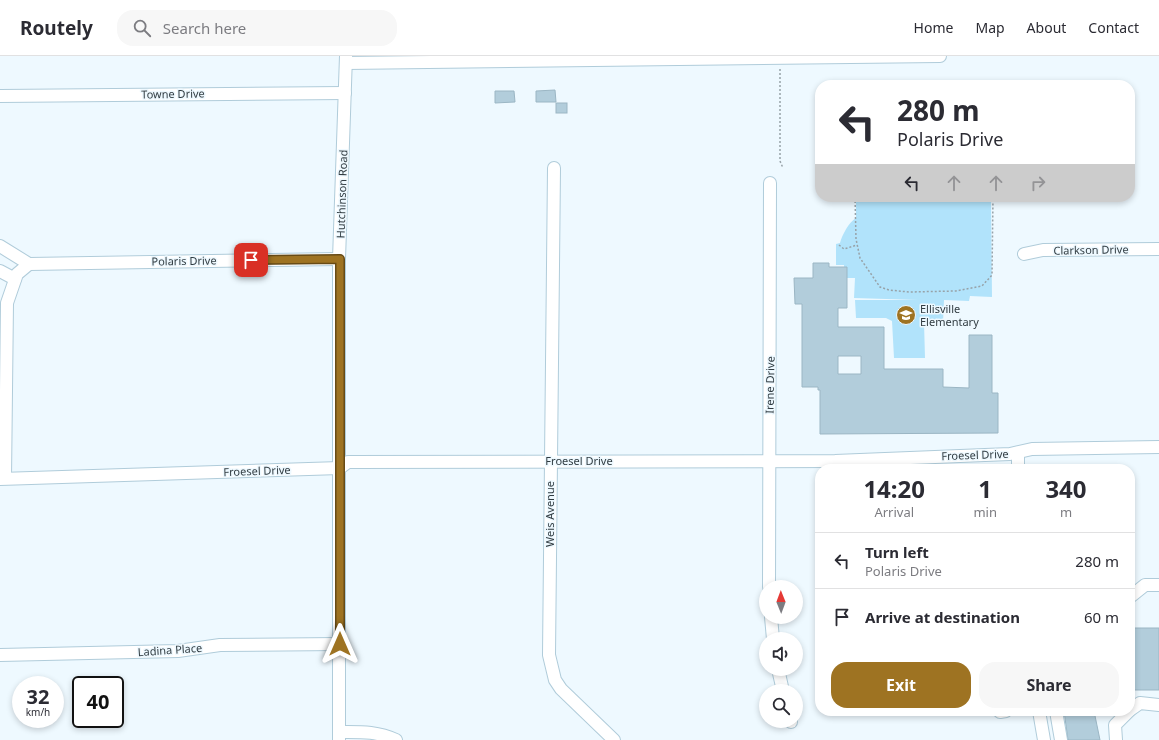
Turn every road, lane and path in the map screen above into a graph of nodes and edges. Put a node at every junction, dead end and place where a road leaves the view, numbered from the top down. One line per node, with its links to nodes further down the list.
1 (940, 56): 2 (street)
2 (346, 60): 4 (street, Hutchinson Road)
3 (780, 63): 7 (path)
4 (345, 92): 5 (street, Towne Drive); 16 (street, Hutchinson Road)
5 (0, 96)
6 (554, 168): 23 (street, Weis Avenue)
7 (783, 168)
8 (770, 184): 24 (street, Irene Drive)
9 (855, 202): 11 (path)
10 (993, 202): 11 (path)
11 (857, 244): 12 (path)
12 (839, 245)
13 (0, 246): 17 (street)
14 (1159, 249): 15 (street, Clarkson Drive)
15 (1024, 254)
16 (340, 259): 17 (street, Polaris Drive); 26 (street, Hutchinson Road)
17 (29, 264): 19 (street)
18 (0, 271): 19 (street)
19 (16, 277): 20 (street)
20 (3, 357): 27 (street)
21 (1159, 447): 22 (street, Froesel Drive)
22 (1018, 453): 24 (street, Froesel Drive); 25 (street)
23 (550, 460): 24 (street, Froesel Drive); 26 (street, Froesel Drive); 40 (street, Weis Avenue)
24 (769, 461): 28 (street, Irene Drive)
25 (1018, 464)
26 (340, 468): 27 (street, Froesel Drive); 31 (street, Hutchinson Road)
27 (2, 478)
28 (769, 580)
29 (1159, 585): 30 (street)
30 (1135, 593)
31 (340, 644): 32 (street, Ladina Place); 38 (street, Hutchinson Road)
32 (0, 655)
33 (1159, 705): 34 (street)
34 (1135, 708)
35 (1040, 716): 41 (street)
36 (1057, 716): 42 (street)
37 (1125, 716): 43 (street)
38 (339, 736): 39 (street)
39 (396, 740)
40 (614, 740)
41 (1043, 740)
42 (1061, 740)
43 (1116, 740)

